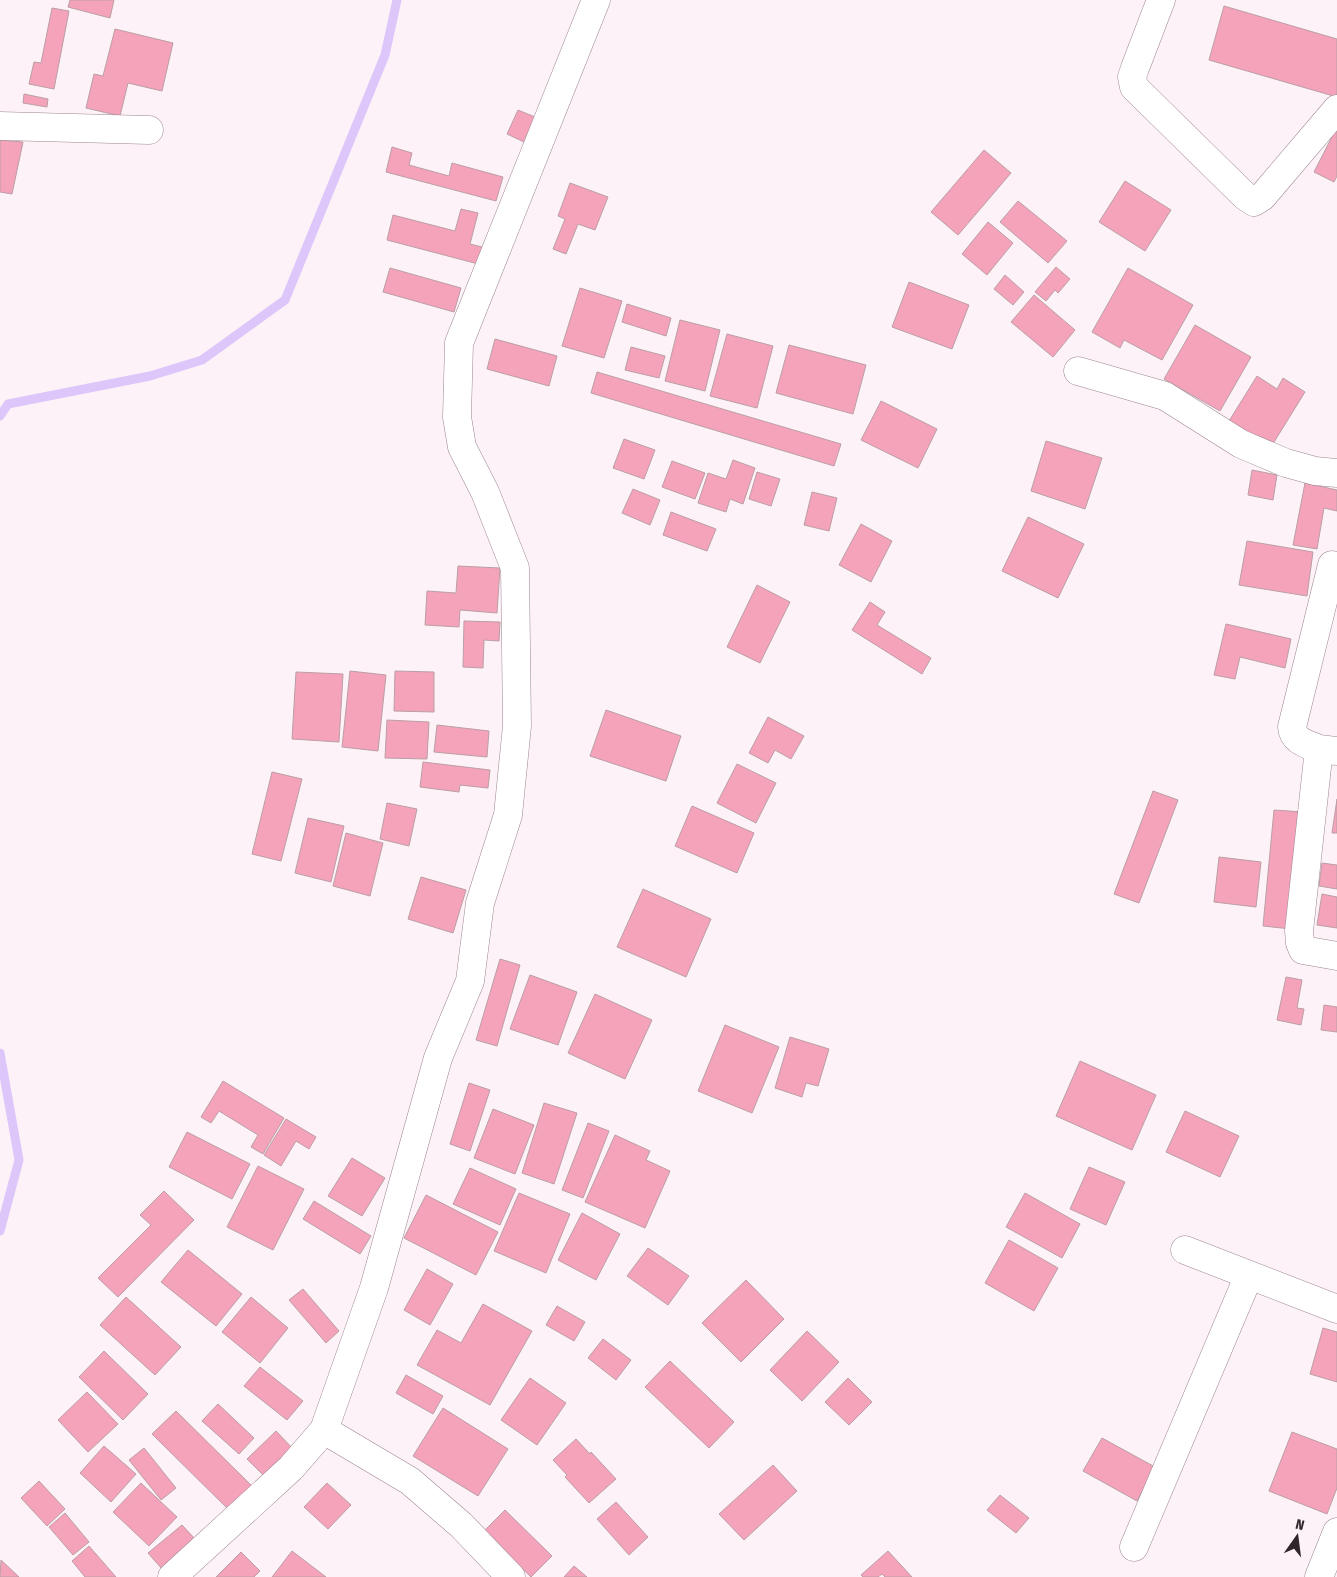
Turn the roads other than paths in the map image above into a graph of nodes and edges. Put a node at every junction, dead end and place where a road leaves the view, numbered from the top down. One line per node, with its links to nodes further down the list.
1 (596, 0): 14 (street)
2 (1161, 0): 3 (street)
3 (1337, 109)
4 (0, 126): 5 (street)
5 (148, 130)
6 (1078, 372): 7 (street)
7 (1337, 473)
8 (1332, 565): 9 (street)
9 (1328, 750): 10 (street)
10 (1337, 956)
11 (1185, 1250): 12 (street)
12 (1249, 1275): 13 (street); 16 (street)
13 (1337, 1309)
14 (324, 1430): 17 (street); 18 (street)
15 (1337, 1532): 19 (street)
16 (1134, 1548)
17 (172, 1577)
18 (511, 1577)
19 (1319, 1577)

